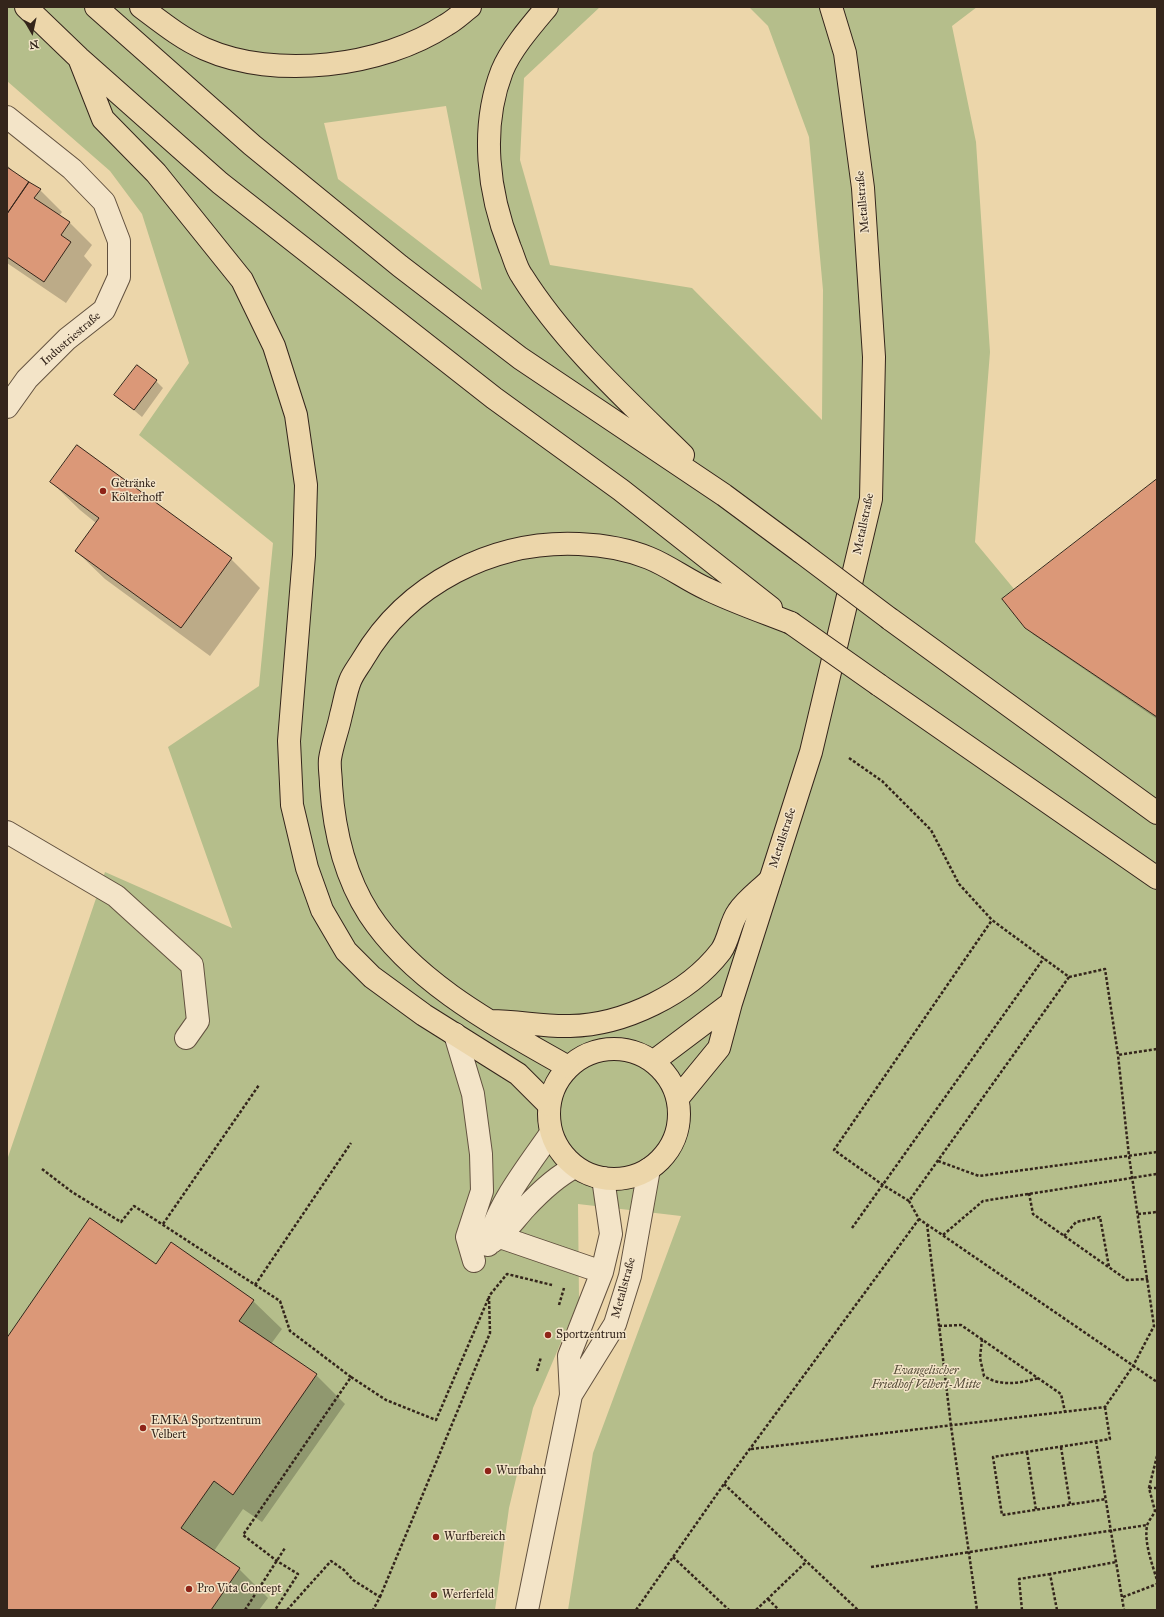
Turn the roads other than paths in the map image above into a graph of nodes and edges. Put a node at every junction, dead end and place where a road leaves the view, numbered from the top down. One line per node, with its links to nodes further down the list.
1 (26, 7): 7 (main road)
2 (96, 7): 10 (main road)
3 (141, 7): 4 (main road)
4 (470, 7)
5 (546, 7): 10 (main road)
6 (831, 7): 15 (main road, Metallstraße)
7 (79, 58): 11 (main road); 18 (main road)
8 (7, 117): 9 (street, Industriestraße)
9 (7, 407)
10 (724, 494): 12 (main road, bridge)
11 (791, 623): 14 (main road, bridge); 17 (main road)
12 (1157, 813)
13 (7, 832): 19 (street)
14 (1157, 878)
15 (770, 880): 16 (main road, Metallstraße); 17 (main road)
16 (730, 1003): 20 (main road); 22 (main road, Metallstraße)
17 (489, 1021): 21 (main road)
18 (455, 1034): 23 (main road); 29 (street)
19 (186, 1038)
20 (654, 1061): 21 (main road); 22 (main road)
21 (568, 1067): 23 (main road)
22 (678, 1098): 26 (main road)
23 (549, 1105): 24 (main road)
24 (551, 1133): 25 (main road); 28 (street)
25 (575, 1167): 27 (main road); 28 (street)
26 (649, 1169): 27 (main road); 31 (street, Metallstraße)
27 (603, 1178): 30 (street, Metallstraße)
28 (500, 1237): 30 (street)
29 (474, 1261)
30 (602, 1272): 31 (street, Metallstraße)
31 (571, 1395): 32 (street, Metallstraße)
32 (527, 1610)

